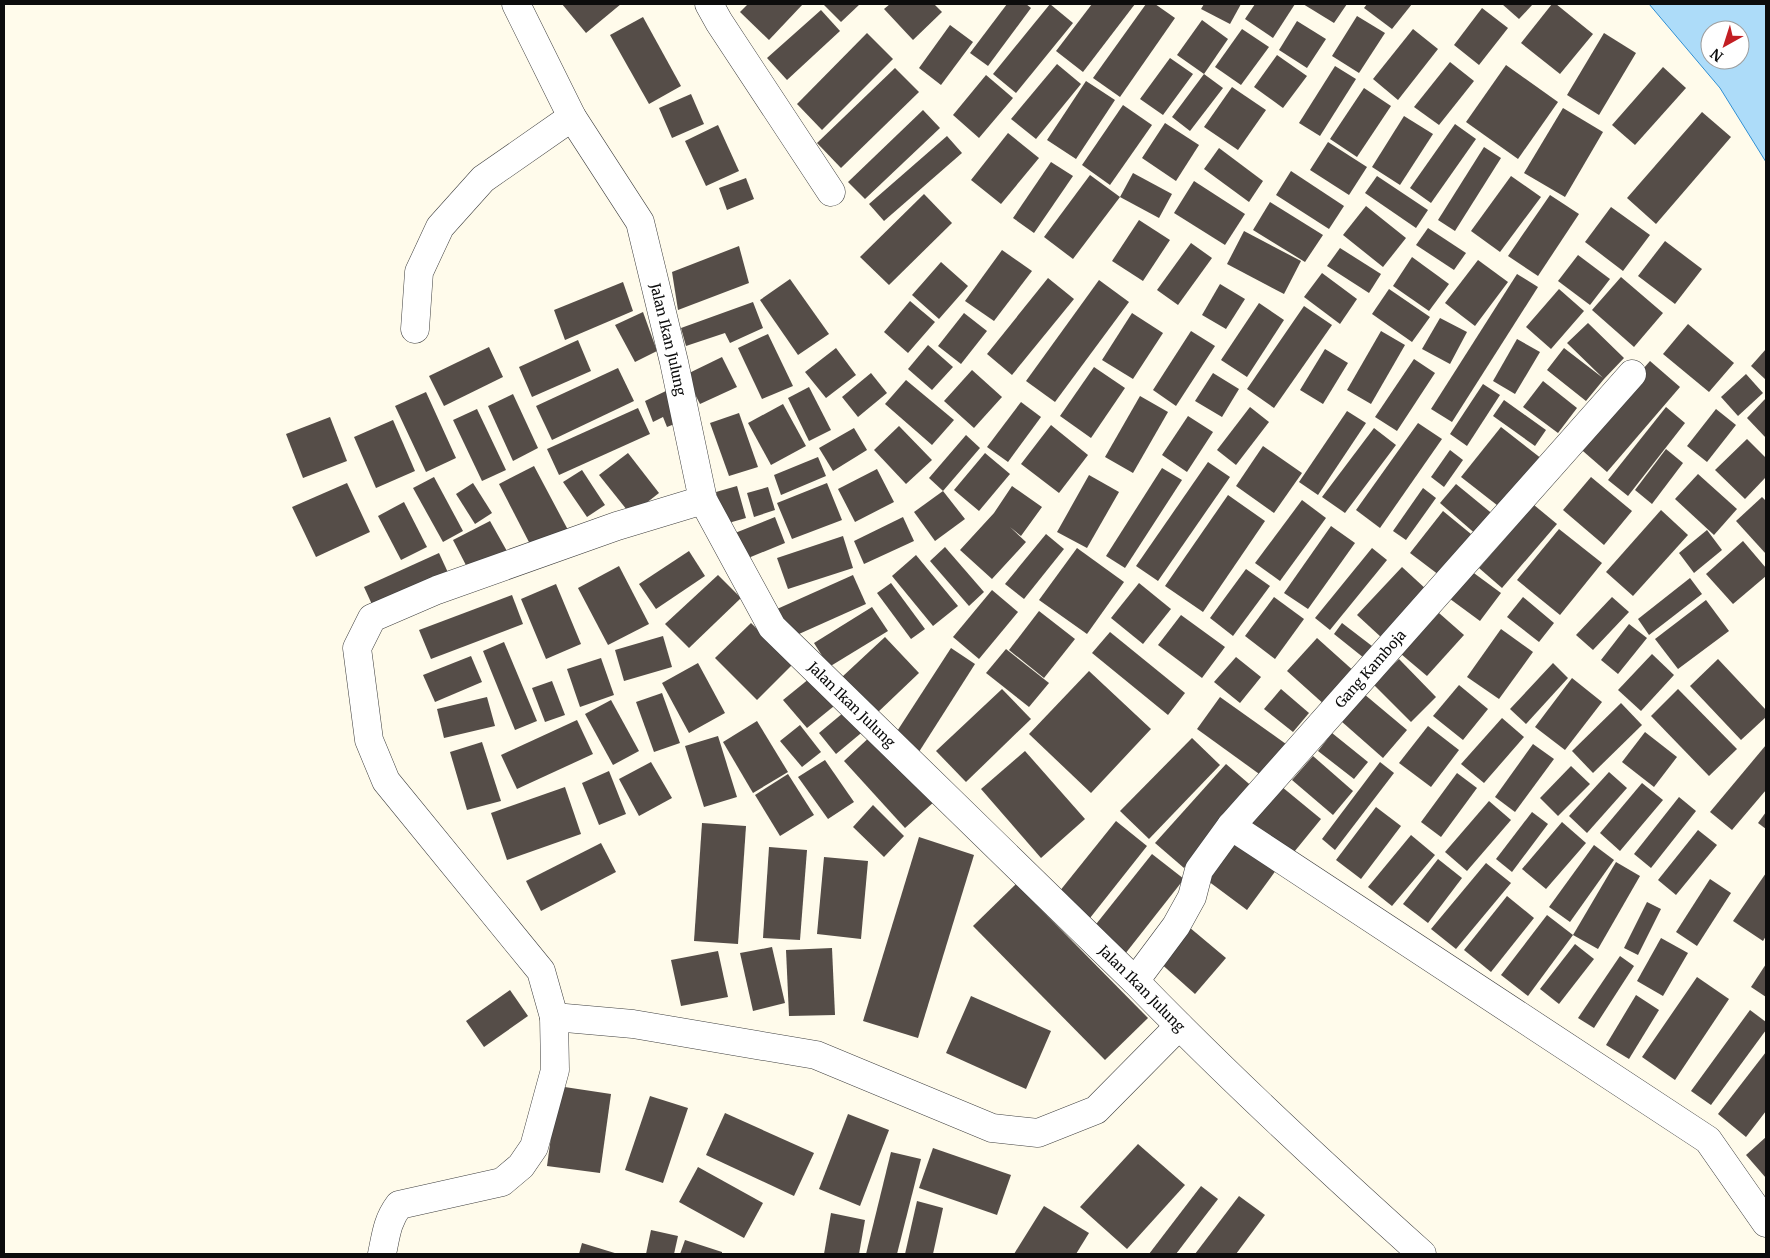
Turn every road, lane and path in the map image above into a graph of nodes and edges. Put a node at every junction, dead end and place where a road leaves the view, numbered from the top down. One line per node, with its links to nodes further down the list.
1 (516, 4): 3 (street, Jalan Ikan Julung)
2 (709, 4): 4 (street)
3 (572, 117): 5 (street); 7 (street, Jalan Ikan Julung)
4 (831, 192)
5 (415, 329)
6 (1632, 374): 8 (street, Gang Kamboja)
7 (703, 500): 9 (street, Jalan Ikan Julung); 10 (street)
8 (1231, 826): 9 (street, Gang Kamboja); 12 (street)
9 (1135, 981): 11 (street, Jalan Ikan Julung)
10 (554, 1017): 11 (street); 13 (street)
11 (1179, 1026): 14 (street, Jalan Ikan Julung)
12 (1766, 1223)
13 (382, 1254)
14 (1420, 1254)

